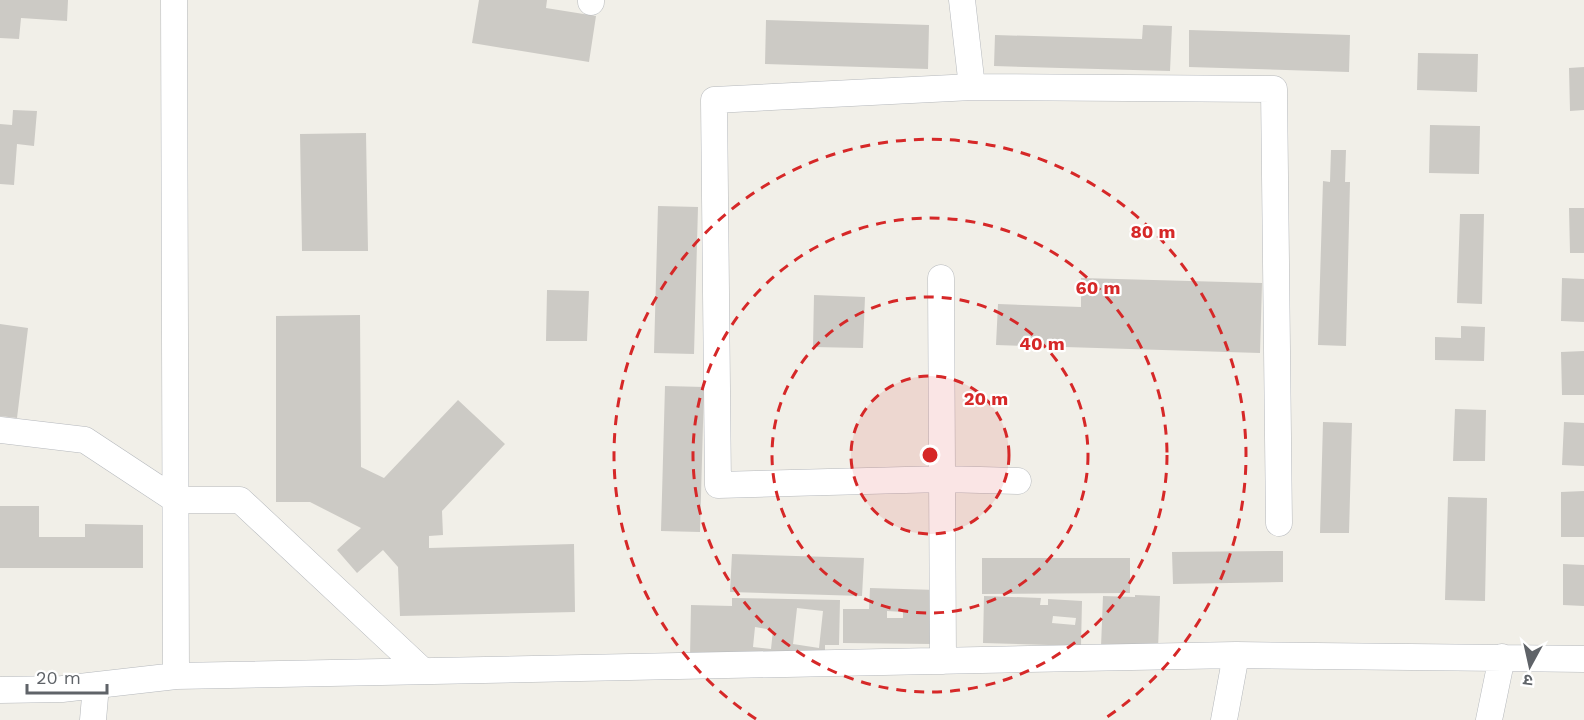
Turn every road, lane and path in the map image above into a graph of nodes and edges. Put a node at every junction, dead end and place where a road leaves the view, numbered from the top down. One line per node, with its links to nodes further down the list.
1 (174, 0): 8 (street)
2 (962, 0): 3 (street)
3 (972, 87): 6 (street); 9 (street)
4 (941, 278): 6 (street)
5 (0, 430): 8 (street)
6 (943, 479): 7 (street); 13 (street)
7 (1018, 481)
8 (176, 500): 14 (street); 15 (street)
9 (1279, 523)
10 (1236, 655): 11 (street); 13 (street); 19 (street)
11 (1502, 657): 12 (street); 20 (street)
12 (1584, 659)
13 (943, 661): 14 (street)
14 (423, 671): 15 (street)
15 (176, 676): 16 (street)
16 (96, 685): 17 (street); 18 (street)
17 (0, 690)
18 (93, 720)
19 (1224, 720)
20 (1489, 720)

